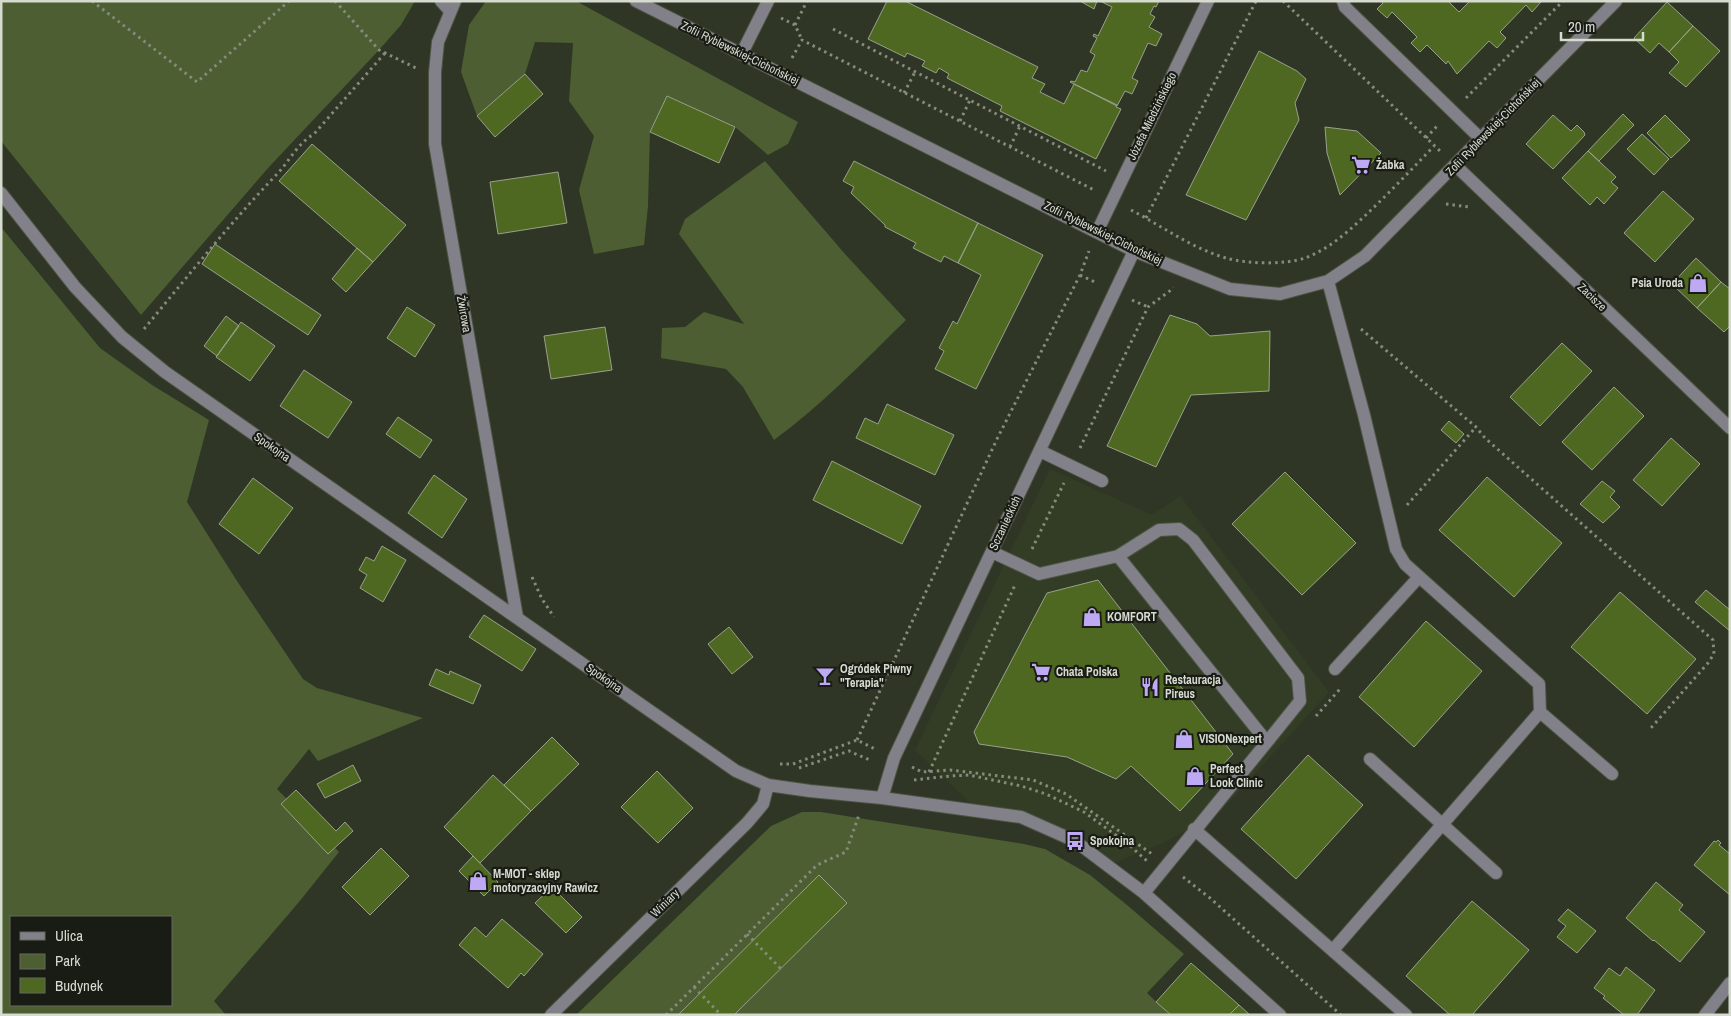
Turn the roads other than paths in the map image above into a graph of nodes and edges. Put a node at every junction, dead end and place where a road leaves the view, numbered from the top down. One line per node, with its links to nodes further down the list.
1 (441, 1): 6 (street, Żwirowa)
2 (636, 1): 8 (street, Zofii Ryblewskiej-Cichońskiej)
3 (1208, 1): 12 (street, Józefa Miedzińskiego)
4 (1343, 1): 9 (street)
5 (1616, 1): 9 (street, Zofii Ryblewskiej-Cichońskiej)
6 (453, 6): 21 (street, Żwirowa)
7 (766, 6): 8 (street)
8 (742, 53): 12 (street, Zofii Ryblewskiej-Cichońskiej)
9 (1481, 139): 10 (street, Zofii Ryblewskiej-Cichońskiej)
10 (1455, 165): 14 (street, Zofii Ryblewskiej-Cichońskiej); 15 (street, Zacisze)
11 (1, 193): 21 (street, Spokojna)
12 (1097, 232): 13 (street, Zofii Ryblewskiej-Cichońskiej)
13 (1134, 251): 14 (street, Zofii Ryblewskiej-Cichońskiej); 16 (street, Sczanieckich)
14 (1328, 281): 20 (street)
15 (1730, 428)
16 (1040, 451): 17 (street); 18 (street, Sczanieckich)
17 (1102, 481)
18 (992, 552): 19 (street); 28 (street, Sczanieckich)
19 (1118, 556): 24 (street); 24 (street)
20 (1419, 577): 22 (street); 23 (street)
21 (517, 617): 27 (street, Spokojna)
22 (1335, 669)
23 (1540, 712): 26 (street); 29 (street)
24 (1267, 742): 30 (street)
25 (1370, 759): 29 (street)
26 (1612, 774)
27 (768, 785): 28 (street, Spokojna); 35 (street, Winiary)
28 (882, 798): 32 (street, Spokojna)
29 (1443, 825): 31 (street); 33 (street)
30 (1194, 829): 32 (street); 33 (street)
31 (1496, 873)
32 (1144, 893): 36 (street, Spokojna)
33 (1333, 950): 37 (street)
34 (1730, 983): 38 (street)
35 (551, 1015)
36 (1280, 1015)
37 (1406, 1015)
38 (1705, 1015)

